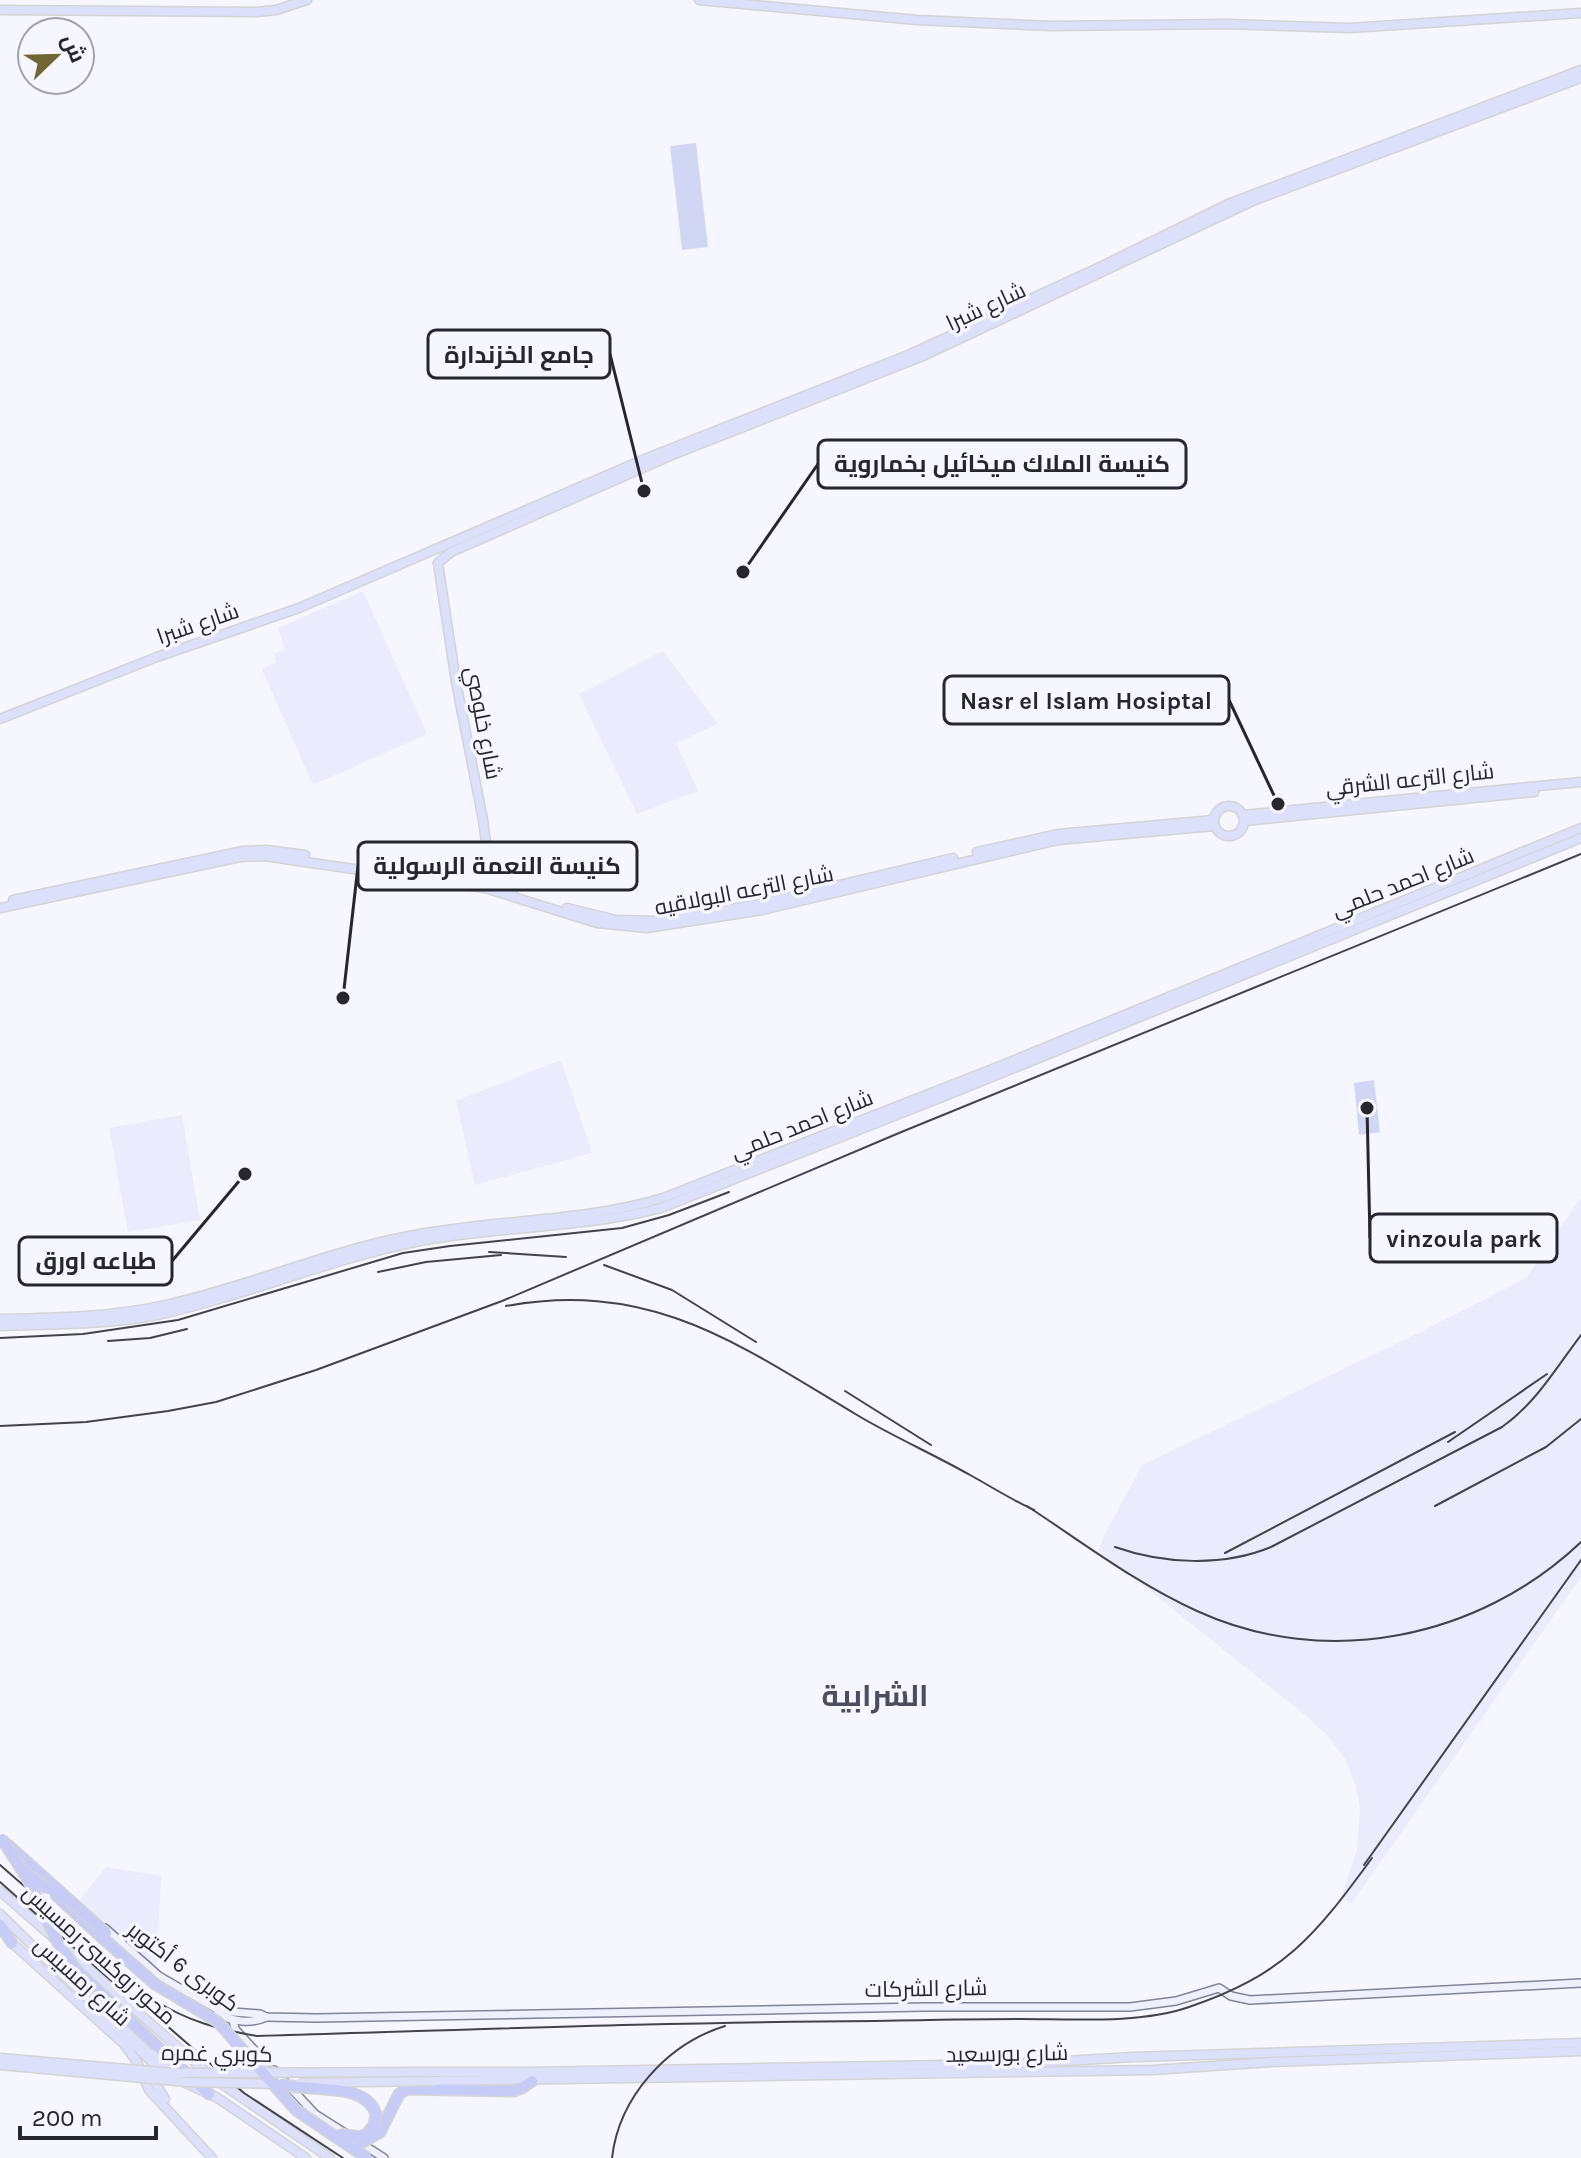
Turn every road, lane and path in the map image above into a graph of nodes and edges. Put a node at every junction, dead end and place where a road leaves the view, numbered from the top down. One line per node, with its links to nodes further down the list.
1 (307, 0): 3 (main road)
2 (699, 0): 4 (main road)
3 (0, 10)
4 (1581, 13)
5 (1581, 70): 7 (main road, شارع شبرا)
6 (1581, 78): 7 (main road, شارع شبرا)
7 (1216, 214): 8 (main road, شارع شبرا)
8 (489, 531): 9 (main road, شارع شبرا); 10 (main road, شارع شبرا)
9 (407, 562): 10 (main road, شارع شبرا); 11 (main road, شارع شبرا)
10 (438, 563): 16 (main road, شارع خلوصي)
11 (0, 719)
12 (1581, 785): 13 (main road, شارع الترعه الشرقي)
13 (1244, 818): 14 (main road); 14 (main road)
14 (1214, 823): 19 (main road, شارع الترعه البولاقيه)
15 (1579, 834): 20 (main road, شارع احمد حلمي)
16 (491, 868): 17 (main road, شارع خلوصي); 19 (main road, شارع الترعه البولاقيه)
17 (490, 885): 18 (main road, شارع الترعه البولاقيه); 19 (main road, شارع الترعه البولاقيه)
18 (0, 906)
19 (549, 906)
20 (741, 1172): 21 (main road, شارع احمد حلمي); 22 (main road, شارع احمد حلمي)
21 (0, 1319)
22 (0, 1326)
23 (0, 1840): 31 (main road, شارع الشركات); 53 (highway, bridge); 55 (highway, كوبرى 6 أكتوبر, bridge); 56 (highway, كوبرى 6 أكتوبر, bridge)
24 (0, 1891): 60 (main road, محور روكسى رمسيس)
25 (0, 1914): 29 (main road, شارع رمسيس)
26 (0, 1925): 28 (highway)
27 (0, 1933): 28 (main road, شارع رمسيس)
28 (12, 1943): 54 (main road, شارع رمسيس)
29 (55, 1969): 48 (main road); 53 (main road, شارع رمسيس)
30 (1581, 1983): 32 (main road, شارع الشركات)
31 (206, 2003): 32 (main road, شارع الشركات); 33 (main road, شارع الشركات)
32 (266, 2017): 34 (main road, شارع الشركات)
33 (233, 2020): 34 (main road, شارع الشركات); 35 (main road)
34 (244, 2020): 35 (main road)
35 (237, 2031): 63 (main road)
36 (1581, 2043): 41 (main road, شارع بورسعيد)
37 (1581, 2051): 41 (main road, شارع بورسعيد)
38 (1151, 2056): 39 (main road, شارع بورسعيد); 41 (main road, شارع بورسعيد); 45 (main road)
39 (1134, 2057): 44 (main road); 47 (main road, شارع بورسعيد)
40 (0, 2058): 48 (main road, كوبري غمره, bridge)
41 (1220, 2060): 45 (main road, شارع بورسعيد)
42 (0, 2065): 52 (main road, كوبري غمره, bridge)
43 (654, 2069): 46 (main road, شارع بورسعيد); 49 (main road, شارع بورسعيد); 50 (main road)
44 (1138, 2070): 45 (main road, شارع بورسعيد); 47 (main road, شارع بورسعيد)
45 (1153, 2070)
46 (778, 2072): 47 (main road, شارع بورسعيد); 50 (main road, شارع بورسعيد)
47 (798, 2072)
48 (174, 2073): 49 (main road, كوبري غمره, bridge)
49 (434, 2076): 51 (main road, شارع بورسعيد); 52 (main road, كوبري غمره, bridge)
50 (647, 2078): 51 (main road, شارع بورسعيد)
51 (532, 2081): 56 (highway, bridge)
52 (282, 2084): 55 (highway, bridge)
53 (209, 2094): 59 (main road, شارع رمسيس)
54 (158, 2096): 57 (main road, شارع رمسيس); 58 (main road, شارع رمسيس)
55 (340, 2134): 62 (highway, كوبرى 6 أكتوبر, bridge)
56 (347, 2146): 61 (highway, كوبرى 6 أكتوبر, bridge)
57 (212, 2158)
58 (218, 2158)
59 (306, 2158)
60 (330, 2158)
61 (367, 2158)
62 (377, 2158)
63 (384, 2158)

